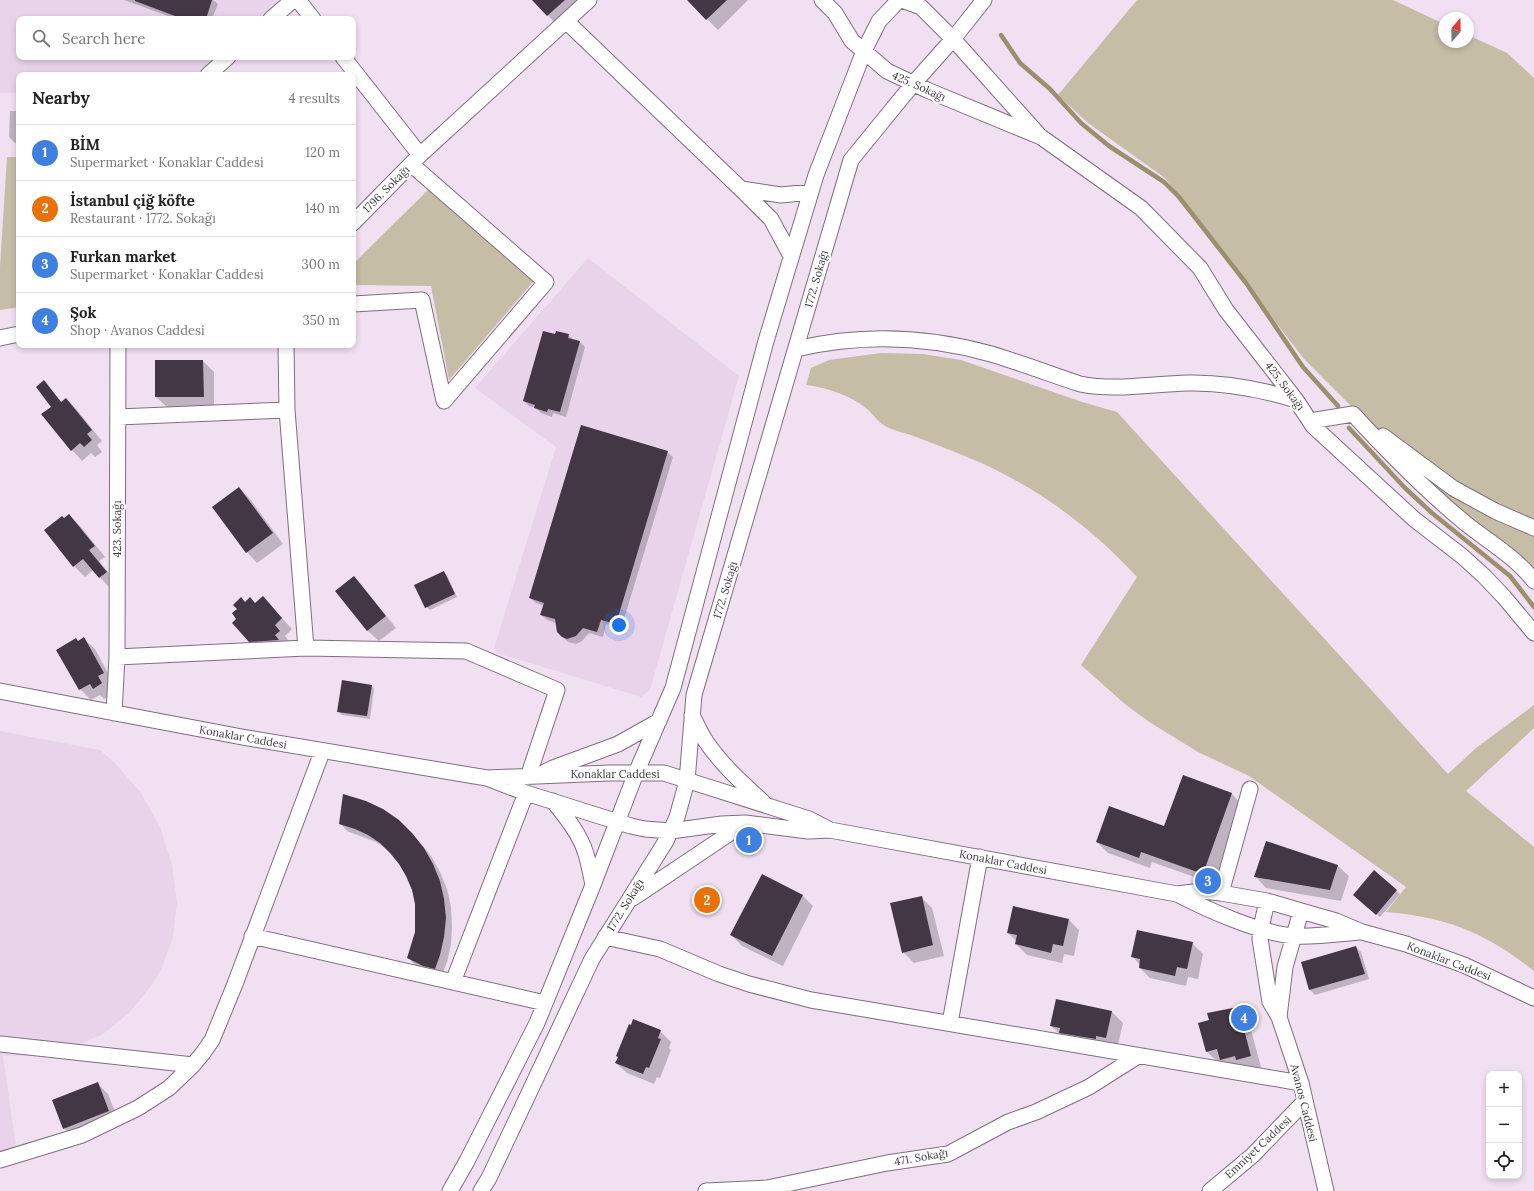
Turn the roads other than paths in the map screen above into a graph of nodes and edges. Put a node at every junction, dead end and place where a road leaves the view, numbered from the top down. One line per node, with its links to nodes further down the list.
1 (293, 0): 7 (street)
2 (298, 0): 8 (street)
3 (589, 0): 9 (street, 1796. Sokağı)
4 (822, 0): 11 (street, 425. Sokağı)
5 (901, 0): 10 (street, 425. Sokağı); 11 (street)
6 (984, 0): 10 (street, 1772. Sokağı)
7 (274, 16)
8 (311, 16)
9 (566, 21): 19 (street, 1796. Sokağı); 20 (street)
10 (953, 39): 17 (street, 1772. Sokağı); 18 (street, 425. Sokağı)
11 (864, 51): 17 (street, 425. Sokağı); 21 (street)
12 (225, 60): 14 (street)
13 (345, 60): 15 (street)
14 (211, 72)
15 (354, 72)
16 (356, 75): 19 (street)
17 (913, 84): 18 (street, 425. Sokağı); 29 (street, 1772. Sokağı)
18 (1041, 137): 30 (street, 425. Sokağı)
19 (416, 160): 22 (street, 1796. Sokağı); 24 (street)
20 (741, 189): 21 (street); 23 (street)
21 (811, 192): 23 (street)
22 (356, 220)
23 (791, 256): 43 (street)
24 (356, 304)
25 (16, 335): 26 (street)
26 (0, 338)
27 (118, 348): 33 (street, 423. Sokağı)
28 (286, 348): 31 (street)
29 (796, 349): 30 (street); 42 (street, 1772. Sokağı)
30 (1296, 400): 34 (street, 425. Sokağı)
31 (287, 410): 33 (street); 38 (street)
32 (1353, 414): 34 (street); 35 (street); 36 (street)
33 (118, 417): 39 (street, 423. Sokağı)
34 (1310, 421): 37 (street, 425. Sokağı)
35 (1534, 528)
36 (1534, 581)
37 (1534, 633)
38 (306, 648): 39 (street); 46 (street)
39 (117, 657): 41 (street, 423. Sokağı)
40 (0, 690): 41 (street, Konaklar Caddesi)
41 (114, 713): 44 (street, Konaklar Caddesi)
42 (692, 715): 48 (street, 1772. Sokağı); 52 (street)
43 (659, 721): 45 (street); 46 (street)
44 (322, 752): 47 (street, Konaklar Caddesi); 66 (street)
45 (636, 773): 46 (street, Konaklar Caddesi); 48 (street, Konaklar Caddesi); 53 (street)
46 (534, 776): 47 (street, Konaklar Caddesi)
47 (487, 778): 50 (street, Konaklar Caddesi)
48 (687, 781): 52 (street, Konaklar Caddesi); 56 (street, 1772. Sokağı)
49 (1250, 789): 59 (street)
50 (526, 793): 51 (street, Konaklar Caddesi); 69 (street)
51 (553, 801): 53 (street, Konaklar Caddesi); 58 (street)
52 (767, 805): 55 (street, Konaklar Caddesi)
53 (618, 822): 56 (street, Konaklar Caddesi); 58 (street)
54 (744, 823): 55 (street, Konaklar Caddesi); 56 (street, Konaklar Caddesi); 62 (street)
55 (830, 830): 57 (street, Konaklar Caddesi)
56 (671, 831): 62 (street, 1772. Sokağı)
57 (980, 857): 60 (street, Konaklar Caddesi); 73 (street)
58 (593, 885): 71 (street)
59 (1221, 893): 60 (street, Konaklar Caddesi); 61 (street, Konaklar Caddesi)
60 (1177, 894): 64 (street, Konaklar Caddesi)
61 (1267, 901): 63 (street, Konaklar Caddesi); 64 (street, Avanos Caddesi)
62 (627, 902): 68 (street, 1772. Sokağı)
63 (1301, 911): 65 (street, Konaklar Caddesi); 67 (street, Avanos Caddesi)
64 (1261, 928): 67 (street, Konaklar Caddesi); 72 (street, Avanos Caddesi)
65 (1362, 932): 67 (street, Konaklar Caddesi); 70 (street, Konaklar Caddesi)
66 (252, 936): 69 (street); 76 (street)
67 (1294, 936): 72 (street, Avanos Caddesi)
68 (605, 937): 73 (street); 80 (street, 1772. Sokağı)
69 (453, 982): 71 (street)
70 (1534, 998)
71 (545, 1003): 81 (street)
72 (1279, 1016): 77 (street, Avanos Caddesi)
73 (950, 1023): 75 (street)
74 (1, 1044): 76 (street)
75 (1138, 1056): 77 (street); 83 (street, 471. Sokağı)
76 (193, 1065): 79 (street)
77 (1301, 1083): 78 (street, Avanos Caddesi)
78 (1305, 1101): 84 (street, Emniyet Caddesi); 85 (street, Avanos Caddesi)
79 (0, 1160)
80 (493, 1184): 82 (street, 1772. Sokağı)
81 (450, 1191)
82 (481, 1191)
83 (706, 1191)
84 (1210, 1191)
85 (1326, 1191)

